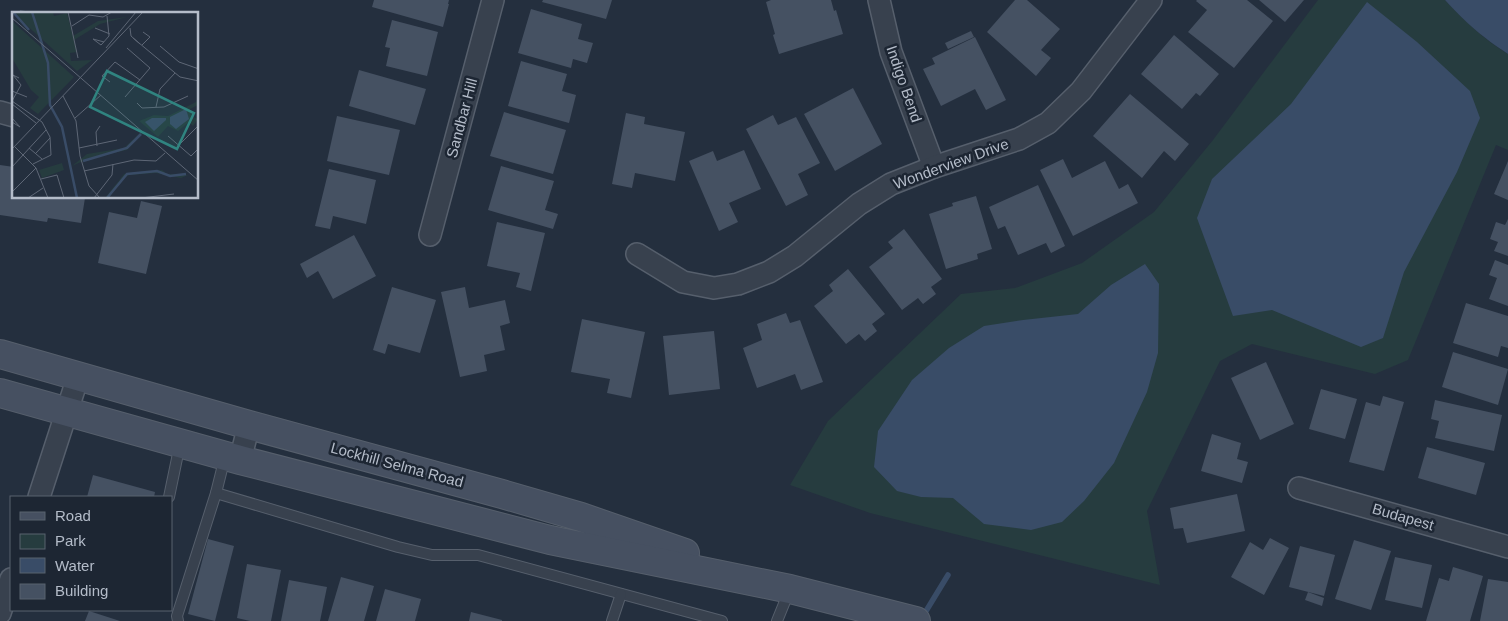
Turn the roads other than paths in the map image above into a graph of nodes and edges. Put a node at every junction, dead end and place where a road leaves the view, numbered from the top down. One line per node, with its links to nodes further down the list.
1 (493, 0): 5 (street, Sandbar Hill)
2 (879, 0): 4 (street, Indigo Bend)
3 (1151, 0): 4 (street, Wonderview Drive)
4 (934, 167): 6 (street, Wonderview Drive)
5 (430, 235)
6 (637, 254)
7 (0, 354): 8 (main road, Lockhill Selma Road)
8 (78, 376): 10 (street); 11 (main road, Lockhill Selma Road)
9 (0, 393): 10 (main road, Lockhill Selma Road)
10 (67, 412): 12 (main road, Lockhill Selma Road); 16 (street)
11 (249, 425): 13 (street); 20 (main road, Lockhill Selma Road)
12 (180, 443): 13 (main road, Lockhill Selma Road); 17 (lane)
13 (233, 458): 15 (lane); 20 (main road, Lockhill Selma Road)
14 (1299, 488): 18 (street, Budapest)
15 (216, 493): 21 (lane); 23 (lane)
16 (43, 496)
17 (169, 496)
18 (1506, 541)
19 (10, 582): 22 (street)
20 (790, 589): 26 (lane); 27 (main road, Lockhill Selma Road)
21 (621, 594): 24 (lane); 25 (lane)
22 (0, 613)
23 (178, 621)
24 (612, 621)
25 (722, 621)
26 (777, 621)
27 (916, 621)

